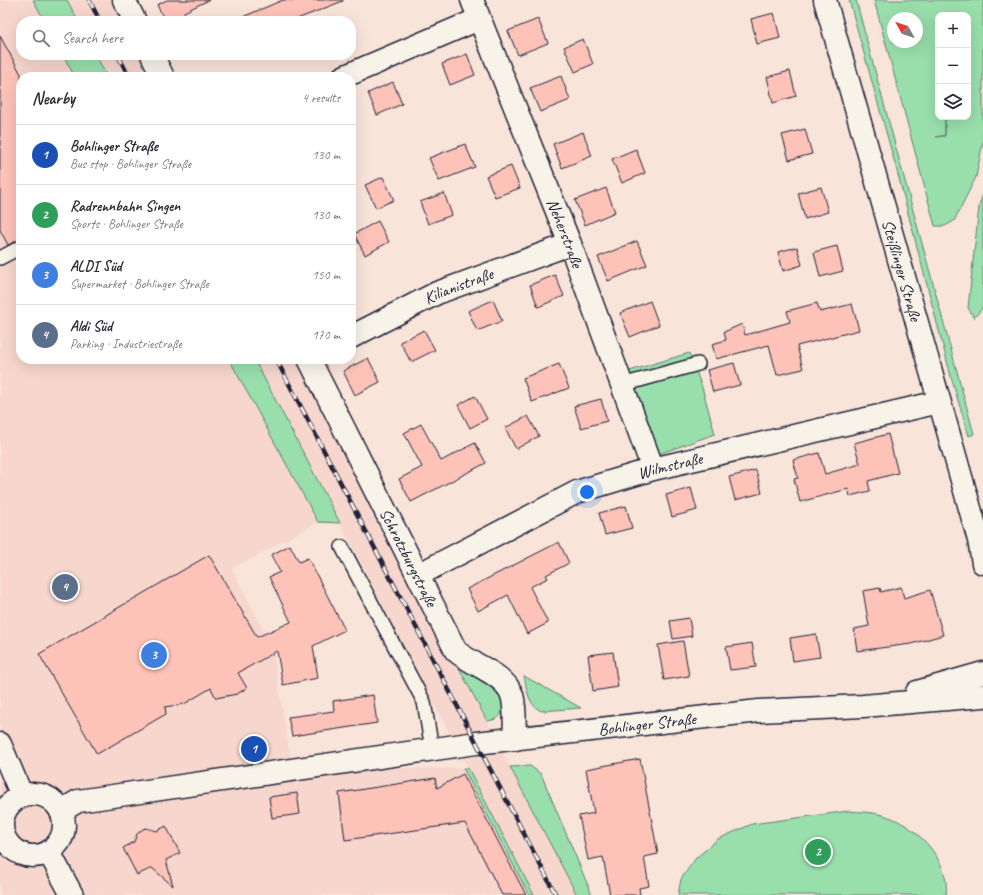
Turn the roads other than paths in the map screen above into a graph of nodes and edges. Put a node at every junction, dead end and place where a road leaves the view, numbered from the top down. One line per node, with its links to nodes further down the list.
1 (124, 0): 4 (street)
2 (825, 0): 15 (street, Steißlinger Straße)
3 (475, 9): 7 (street); 8 (street, Neherstraße)
4 (132, 16)
5 (154, 60): 6 (street)
6 (160, 72)
7 (353, 72)
8 (570, 244): 11 (street, Kilianistraße); 14 (street, Neherstraße)
9 (16, 250): 10 (lane)
10 (0, 258)
11 (356, 334)
12 (312, 364): 20 (street, Schrotzburgstraße)
13 (698, 364): 14 (lane)
14 (622, 385): 16 (street, Neherstraße)
15 (939, 402): 16 (street, Wilmstraße); 17 (street, Steißlinger Straße)
16 (653, 468): 20 (street, Wilmstraße)
17 (981, 544): 19 (street, Steißlinger Straße)
18 (342, 547): 26 (lane)
19 (983, 563)
20 (418, 575): 24 (street, Schrotzburgstraße)
21 (983, 673): 23 (street, Bohlinger Straße)
22 (983, 696): 23 (street, Bohlinger Straße)
23 (863, 706): 24 (street, Bohlinger Straße)
24 (515, 739): 26 (street, Bohlinger Straße)
25 (0, 744): 27 (street)
26 (432, 749): 28 (street, Bohlinger Straße)
27 (22, 796): 28 (street); 29 (street)
28 (61, 811): 30 (street)
29 (1, 823): 30 (street)
30 (49, 852): 31 (street)
31 (72, 895)

